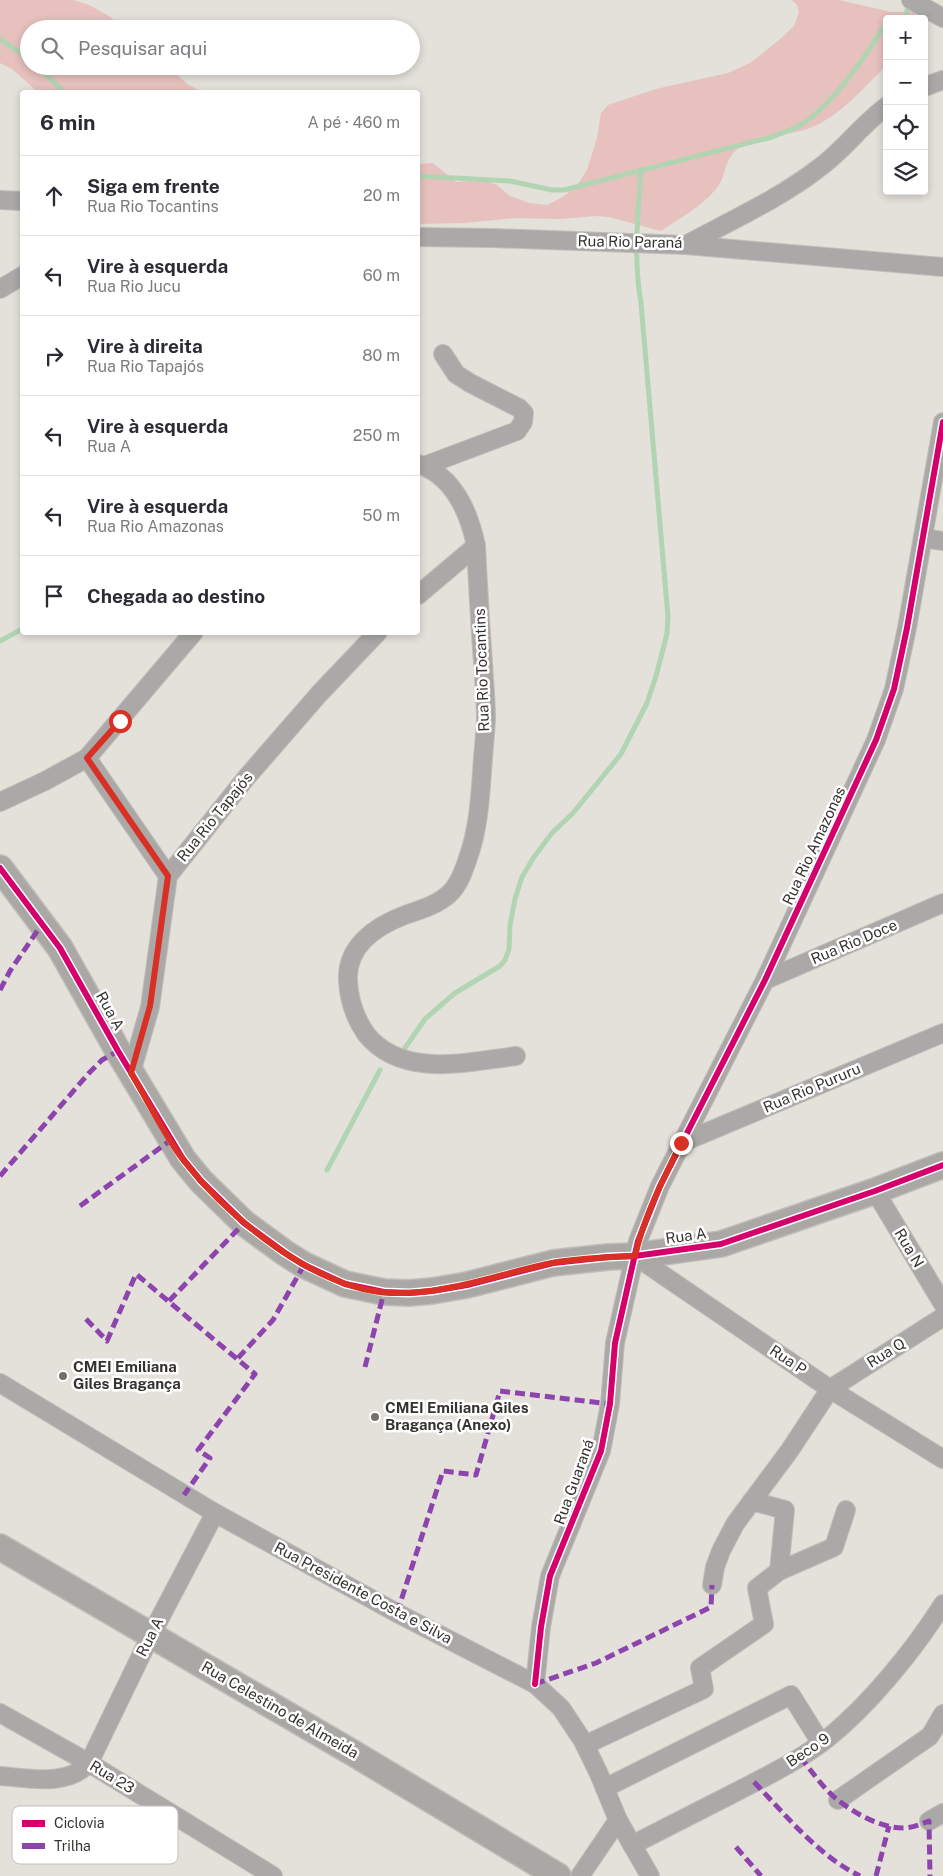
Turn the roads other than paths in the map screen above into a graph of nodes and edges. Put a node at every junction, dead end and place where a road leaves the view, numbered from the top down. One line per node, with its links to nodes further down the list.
1 (911, 0): 2 (street)
2 (943, 18)
3 (943, 80): 4 (street)
4 (928, 86)
5 (883, 109): 9 (street, Rua Rio Paraná)
6 (0, 200): 7 (street)
7 (20, 201)
8 (420, 237): 9 (street, Rua Rio Paraná)
9 (686, 245): 10 (street)
10 (943, 267)
11 (20, 277): 12 (street)
12 (0, 289)
13 (443, 354): 15 (street)
14 (943, 422): 16 (street, Rua Rio Amazonas)
15 (421, 465): 18 (street, Rua Rio Tocantins)
16 (923, 538): 17 (street); 27 (street, Rua Rio Amazonas)
17 (943, 541)
18 (476, 546): 19 (street); 29 (street, Rua Rio Tocantins)
19 (420, 593)
20 (191, 635): 22 (street)
21 (375, 635): 25 (street, Rua Rio Tapajós)
22 (87, 758): 23 (street); 25 (street)
23 (0, 802)
24 (0, 868): 30 (street, Rua A)
25 (168, 876): 30 (street, Rua Rio Tapajós)
26 (943, 903): 27 (street, Rua Rio Doce)
27 (765, 980): 31 (street, Rua Rio Amazonas)
28 (943, 1032): 31 (street, Rua Rio Pururu)
29 (516, 1056)
30 (131, 1073): 34 (street, Rua A)
31 (681, 1143): 34 (street, Rua Rio Amazonas)
32 (943, 1166): 33 (street, Rua A)
33 (875, 1192): 34 (street, Rua A); 35 (street, Rua N)
34 (635, 1256): 38 (street, Rua P); 48 (street, Rua Guaraná)
35 (943, 1304)
36 (943, 1317): 38 (street, Rua Q)
37 (0, 1383): 42 (street, Rua Presidente Costa e Silva)
38 (830, 1388): 39 (street, Rua P); 40 (street)
39 (943, 1459)
40 (752, 1501): 44 (street); 45 (street)
41 (846, 1510): 44 (street)
42 (215, 1513): 47 (street, Rua A); 48 (street, Rua Presidente Costa e Silva)
43 (0, 1548): 47 (street, Rua Celestino de Almeida)
44 (779, 1571): 52 (street)
45 (712, 1585)
46 (943, 1604): 51 (street, Beco 9)
47 (151, 1635): 53 (street, Rua A); 62 (street, Rua Celestino de Almeida)
48 (534, 1684): 52 (street, Rua Presidente Costa e Silva)
49 (0, 1713): 53 (street, Rua 23)
50 (943, 1714): 56 (street)
51 (821, 1743): 55 (street); 60 (street, Beco 9)
52 (585, 1745): 55 (street, Rua Presidente Costa e Silva)
53 (89, 1763): 54 (street); 57 (street, Rua 23)
54 (0, 1776)
55 (605, 1788): 59 (street, Rua Presidente Costa e Silva)
56 (838, 1800)
57 (159, 1806)
58 (178, 1818): 61 (street, Rua 23)
59 (618, 1820): 60 (street, Rua Presidente Costa e Silva); 63 (street)
60 (632, 1845): 64 (street, Rua Presidente Costa e Silva)
61 (273, 1876)
62 (558, 1876)
63 (580, 1876)
64 (650, 1876)

